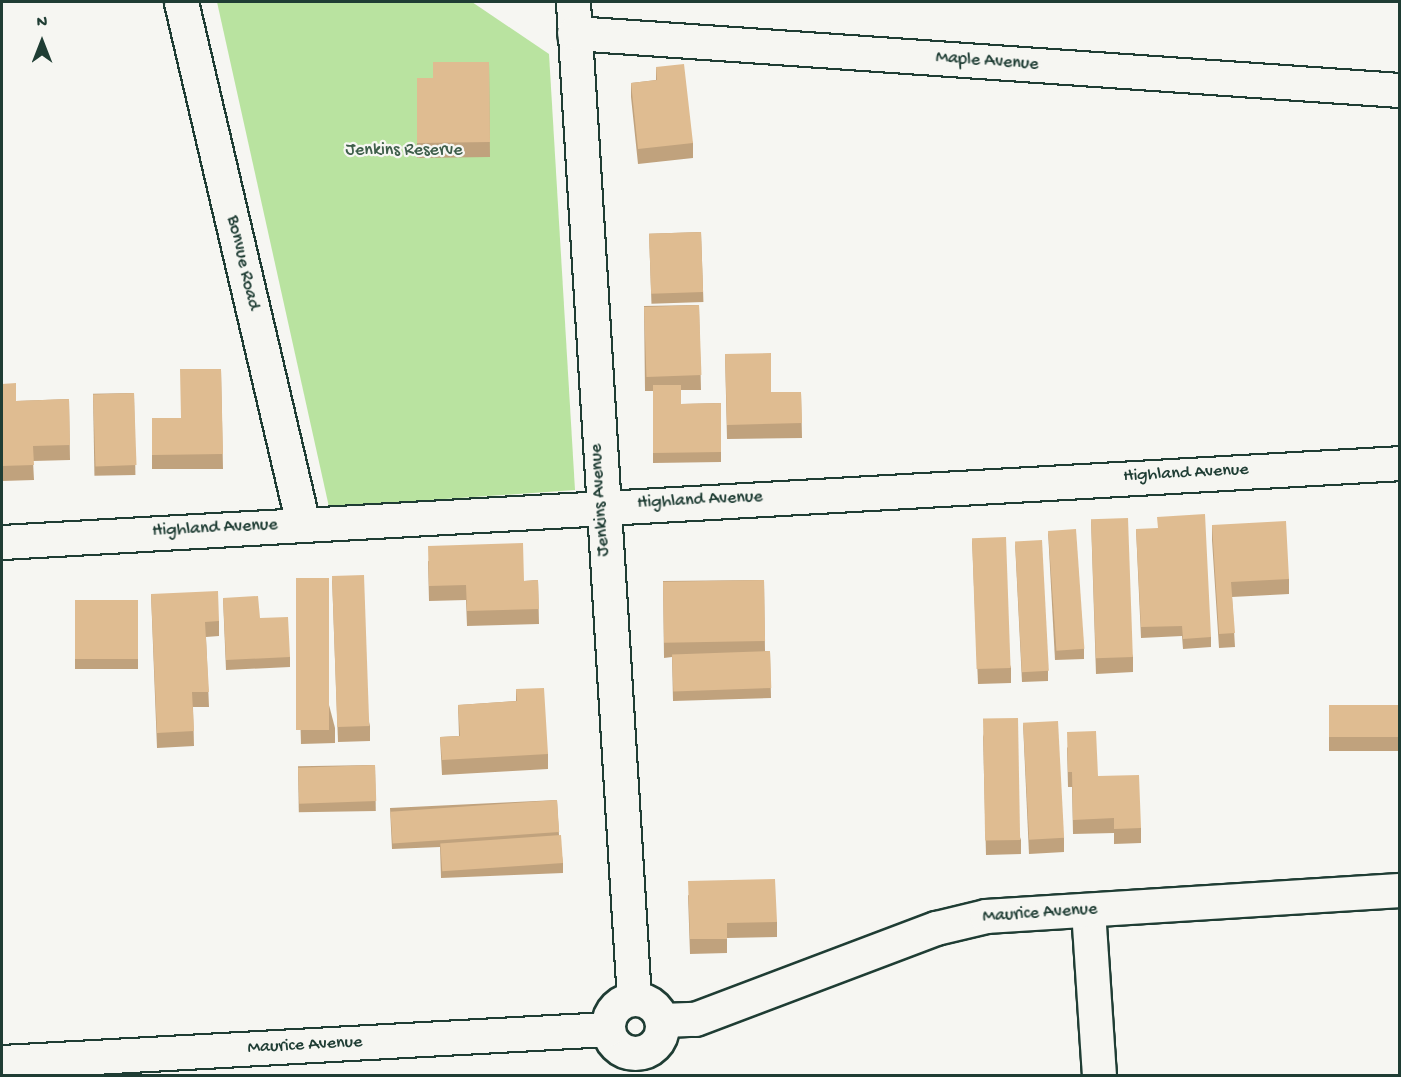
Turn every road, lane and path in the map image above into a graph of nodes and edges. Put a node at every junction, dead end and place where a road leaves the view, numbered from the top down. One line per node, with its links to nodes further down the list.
1 (181, 2): 6 (street, Bonvue Road)
2 (574, 17): 3 (street, Maple Avenue); 5 (street, Jenkins Avenue)
3 (1400, 90)
4 (1400, 463): 5 (street, Highland Avenue)
5 (602, 506): 6 (street, Highland Avenue); 10 (street, Jenkins Avenue)
6 (303, 524): 7 (street, Highland Avenue)
7 (2, 542)
8 (1400, 890): 9 (street, Maurice Avenue)
9 (1088, 910): 11 (street, Maurice Avenue); 16 (street)
10 (634, 999): 11 (street); 12 (street)
11 (662, 1020): 14 (street)
12 (608, 1029): 14 (street); 15 (street, Maurice Avenue)
13 (2, 1062): 15 (street, Maurice Avenue)
14 (636, 1064)
15 (112, 1066)
16 (1099, 1076)

